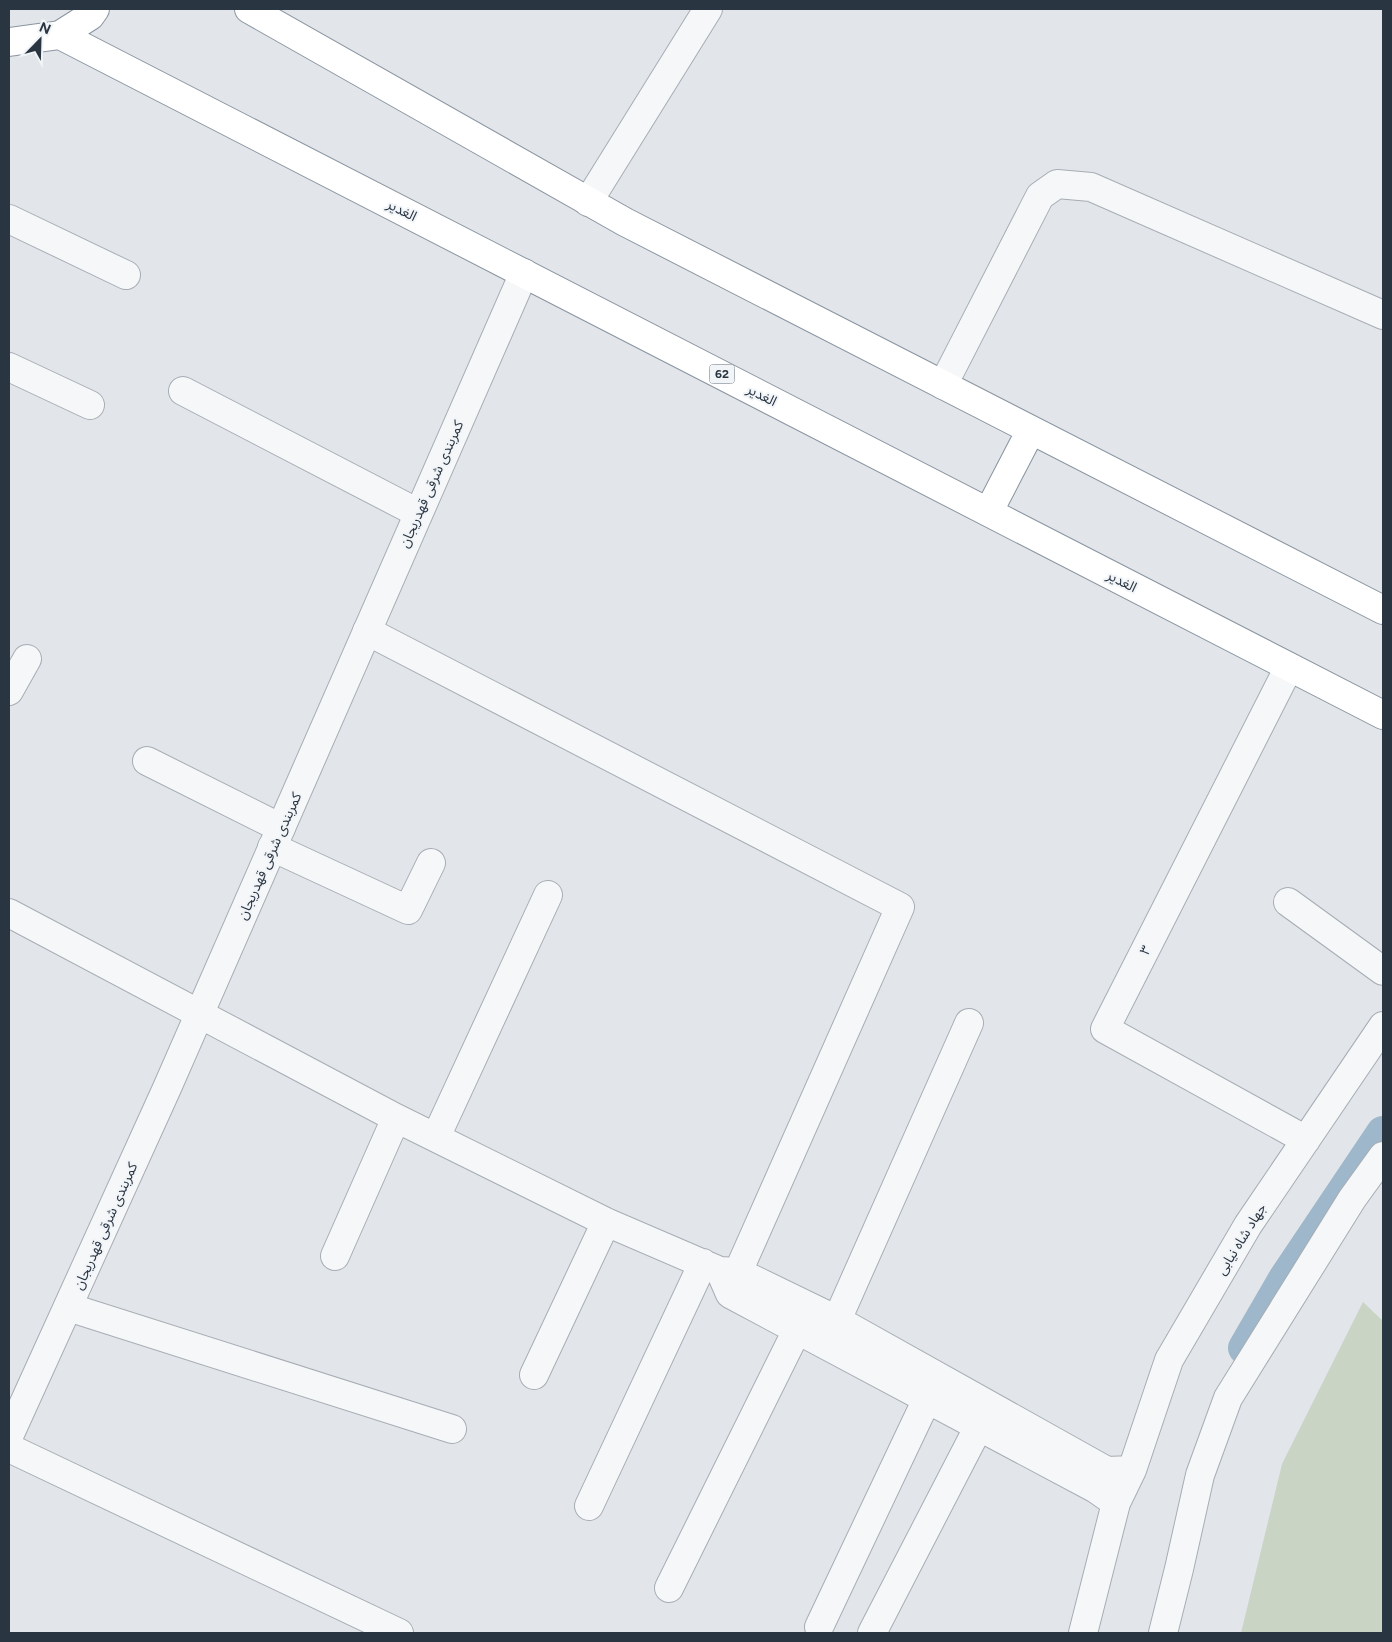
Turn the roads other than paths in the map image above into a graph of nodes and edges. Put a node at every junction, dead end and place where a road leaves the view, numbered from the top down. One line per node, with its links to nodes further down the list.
1 (95, 9): 4 (highway)
2 (249, 9): 6 (highway)
3 (708, 9): 6 (street)
4 (60, 35): 5 (highway); 8 (highway, الغدیر / 62)
5 (14, 44)
6 (588, 202): 12 (highway)
7 (9, 219): 9 (street)
8 (524, 272): 16 (highway, الغدیر / 62); 17 (street, کمربندی شرقی قهدریجان)
9 (126, 275)
10 (1383, 315): 12 (street)
11 (9, 367): 14 (street)
12 (943, 386): 15 (highway)
13 (183, 392): 17 (street)
14 (90, 405)
15 (1031, 430): 16 (highway); 18 (highway)
16 (989, 511): 21 (highway, الغدیر / 62)
17 (418, 513): 19 (street, کمربندی شرقی قهدریجان)
18 (1383, 610)
19 (367, 631): 25 (street, کمربندی شرقی قهدریجان); 40 (street)
20 (27, 659): 22 (street)
21 (1289, 667): 23 (highway, الغدیر / 62); 36 (street, ۳)
22 (9, 691)
23 (1383, 715)
24 (147, 761): 25 (street)
25 (276, 838): 26 (street); 31 (street, کمربندی شرقی قهدریجان)
26 (431, 863)
27 (548, 895): 35 (street)
28 (1288, 902): 30 (street)
29 (9, 913): 31 (street)
30 (1383, 971)
31 (200, 1013): 34 (street); 41 (street, کمربندی شرقی قهدریجان)
32 (969, 1022): 42 (street)
33 (1383, 1026): 36 (street, جهاد شاه نیابی)
34 (396, 1118): 35 (street); 39 (street)
35 (436, 1137): 38 (street)
36 (1306, 1140): 50 (street, جهاد شاه نیابی)
37 (1383, 1156): 58 (street)
38 (606, 1222): 40 (street); 44 (street)
39 (335, 1256)
40 (721, 1269): 42 (street); 43 (street); 52 (street)
41 (68, 1307): 47 (street); 48 (street, کمربندی شرقی قهدریجان)
42 (837, 1320): 50 (street)
43 (797, 1330): 45 (street); 53 (street)
44 (534, 1375)
45 (927, 1399): 46 (street); 54 (street)
46 (979, 1426): 51 (street); 56 (street)
47 (452, 1429)
48 (9, 1436)
49 (9, 1448): 55 (street)
50 (1132, 1470): 51 (street, جهاد شاه نیابی)
51 (1116, 1503): 57 (street, جهاد شاه نیابی)
52 (589, 1506)
53 (669, 1588)
54 (818, 1627)
55 (399, 1633)
56 (872, 1633)
57 (1083, 1633)
58 (1163, 1633)

